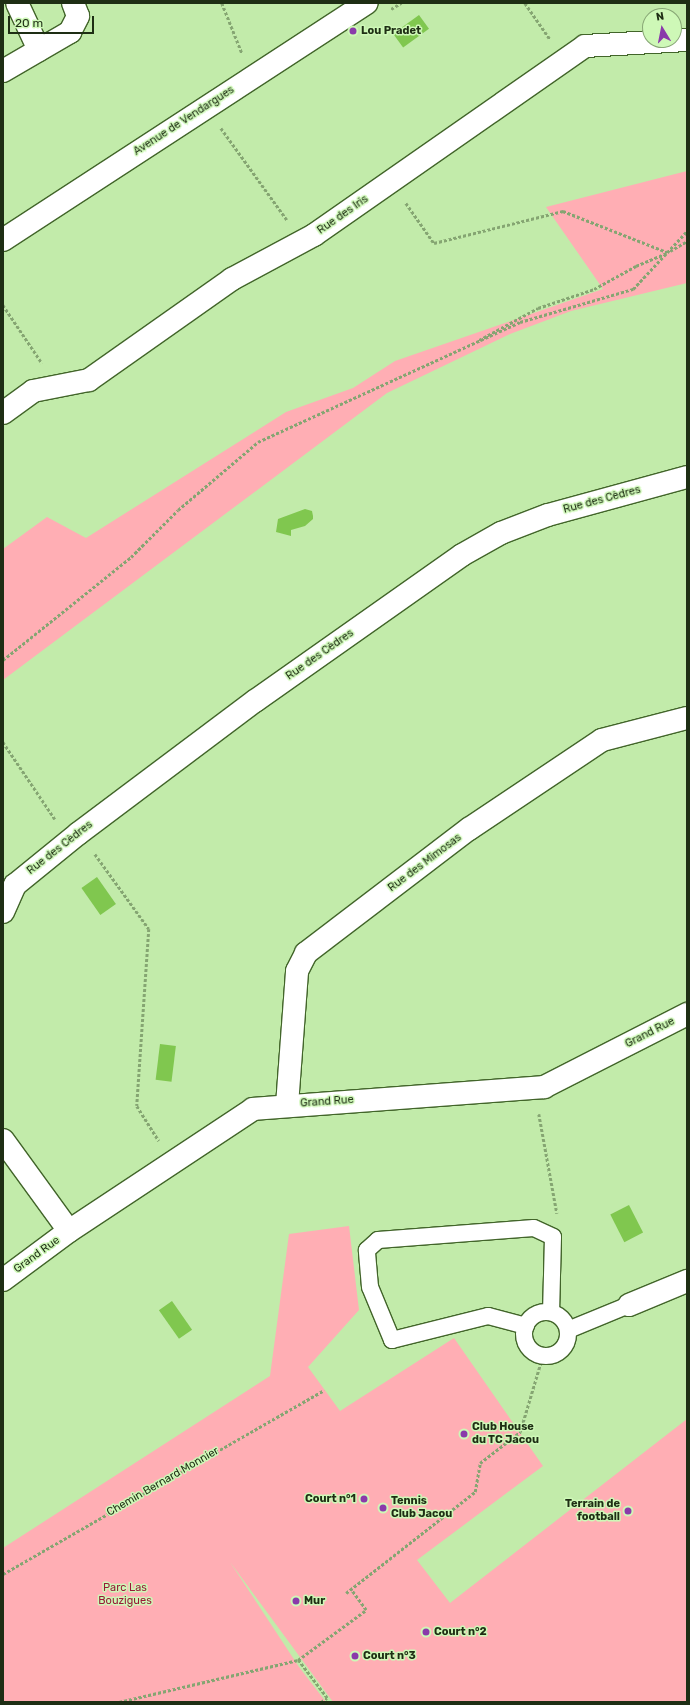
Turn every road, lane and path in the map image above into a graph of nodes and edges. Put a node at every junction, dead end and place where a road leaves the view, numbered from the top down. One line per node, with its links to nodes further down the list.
1 (17, 3): 7 (street)
2 (73, 3): 7 (street)
3 (222, 3): 10 (path)
4 (366, 3): 10 (street, Avenue de Vendargues)
5 (525, 3): 8 (path)
6 (687, 40): 8 (street, Rue des Iris)
7 (39, 50): 9 (street)
8 (565, 61): 12 (street, Rue des Iris)
9 (3, 71)
10 (254, 76): 11 (street, Avenue de Vendargues)
11 (206, 107): 14 (street, Avenue de Vendargues); 15 (path)
12 (390, 182): 15 (street, Rue des Iris); 17 (path)
13 (687, 232): 17 (path)
14 (3, 240)
15 (302, 241): 20 (street, Rue des Iris)
16 (687, 241): 17 (path)
17 (667, 252): 19 (path); 19 (path)
18 (3, 305): 20 (path)
19 (467, 347): 23 (path)
20 (58, 386): 21 (street, Rue des Iris)
21 (3, 413)
22 (687, 477): 26 (street, Rue des Cèdres)
23 (3, 660)
24 (687, 718): 30 (street, Rue des Mimosas)
25 (3, 742): 26 (path)
26 (75, 836): 27 (street, Rue des Cèdres); 32 (path)
27 (3, 912)
28 (687, 1014): 29 (street, Grand Rue)
29 (534, 1088): 30 (street, Grand Rue); 34 (path)
30 (288, 1105): 32 (street, Grand Rue)
31 (3, 1140): 33 (street)
32 (172, 1162): 33 (street, Grand Rue)
33 (69, 1231): 35 (street, Grand Rue)
34 (553, 1237): 38 (lane); 39 (lane)
35 (3, 1280)
36 (687, 1281): 37 (street)
37 (629, 1305): 40 (lane)
38 (551, 1312): 39 (lane); 40 (lane)
39 (526, 1326): 41 (lane)
40 (568, 1330): 41 (lane)
41 (543, 1356): 44 (path)
42 (324, 1390): 43 (path, Chemin Bernard Monnier)
43 (3, 1574)
44 (351, 1589): 45 (path); 46 (path)
45 (346, 1593)
46 (298, 1660): 47 (path); 48 (path)
47 (119, 1702)
48 (321, 1702)

